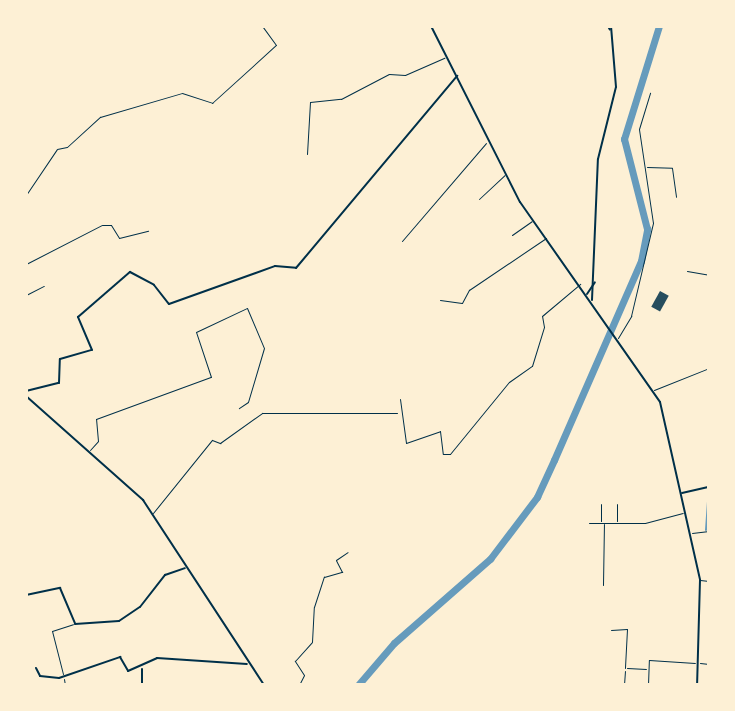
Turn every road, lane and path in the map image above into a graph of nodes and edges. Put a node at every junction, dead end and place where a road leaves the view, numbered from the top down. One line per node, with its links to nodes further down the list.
1 (262, 26): 11 (lane)
2 (431, 26): 4 (street)
3 (610, 27): 22 (street)
4 (446, 57): 5 (street); 8 (lane)
5 (457, 76): 7 (street); 32 (street)
6 (650, 93): 9 (lane)
7 (489, 141): 10 (street); 18 (lane)
8 (307, 154)
9 (644, 168): 12 (lane); 29 (lane)
10 (505, 175): 13 (lane); 14 (street)
11 (26, 195)
12 (676, 197)
13 (479, 199)
14 (533, 220): 16 (lane); 17 (street)
15 (148, 231): 19 (lane)
16 (512, 235)
17 (546, 238): 23 (street); 27 (lane)
18 (402, 241)
19 (26, 264)
20 (687, 271): 21 (lane)
21 (709, 275)
22 (595, 281): 25 (street); 28 (street)
23 (580, 284): 25 (street); 36 (lane)
24 (44, 286): 26 (lane)
25 (587, 294): 28 (street)
26 (26, 295)
27 (440, 300)
28 (592, 301): 29 (street)
29 (618, 338): 31 (street)
30 (709, 368): 31 (lane)
31 (654, 390): 39 (street)
32 (26, 391)
33 (26, 396): 37 (street)
34 (400, 399): 36 (lane)
35 (239, 408): 37 (lane)
36 (400, 414): 43 (lane)
37 (88, 452): 43 (street)
38 (709, 487): 39 (street)
39 (681, 494): 42 (street)
40 (601, 504): 45 (lane)
41 (617, 504): 46 (lane)
42 (685, 512): 46 (lane); 48 (street)
43 (153, 513): 50 (street)
44 (589, 523): 45 (lane)
45 (602, 524): 46 (lane); 53 (lane)
46 (617, 525)
47 (709, 531): 48 (lane)
48 (690, 534): 51 (street)
49 (348, 552): 70 (lane)
50 (188, 567): 55 (street); 58 (street)
51 (700, 580): 52 (lane); 57 (street)
52 (709, 581)
53 (603, 585)
54 (26, 595): 55 (street)
55 (75, 624): 64 (lane)
56 (611, 630): 62 (lane)
57 (697, 663): 59 (lane); 63 (lane); 73 (street)
58 (247, 664): 61 (street); 69 (street)
59 (709, 664)
60 (36, 668): 64 (street)
61 (142, 668): 64 (street); 68 (street)
62 (625, 668): 63 (lane); 71 (lane)
63 (649, 669): 72 (lane)
64 (64, 677): 65 (lane)
65 (65, 685)
66 (118, 685): 67 (lane)
67 (130, 685)
68 (142, 685)
69 (264, 685)
70 (299, 685)
71 (624, 685)
72 (648, 685)
73 (697, 685)

